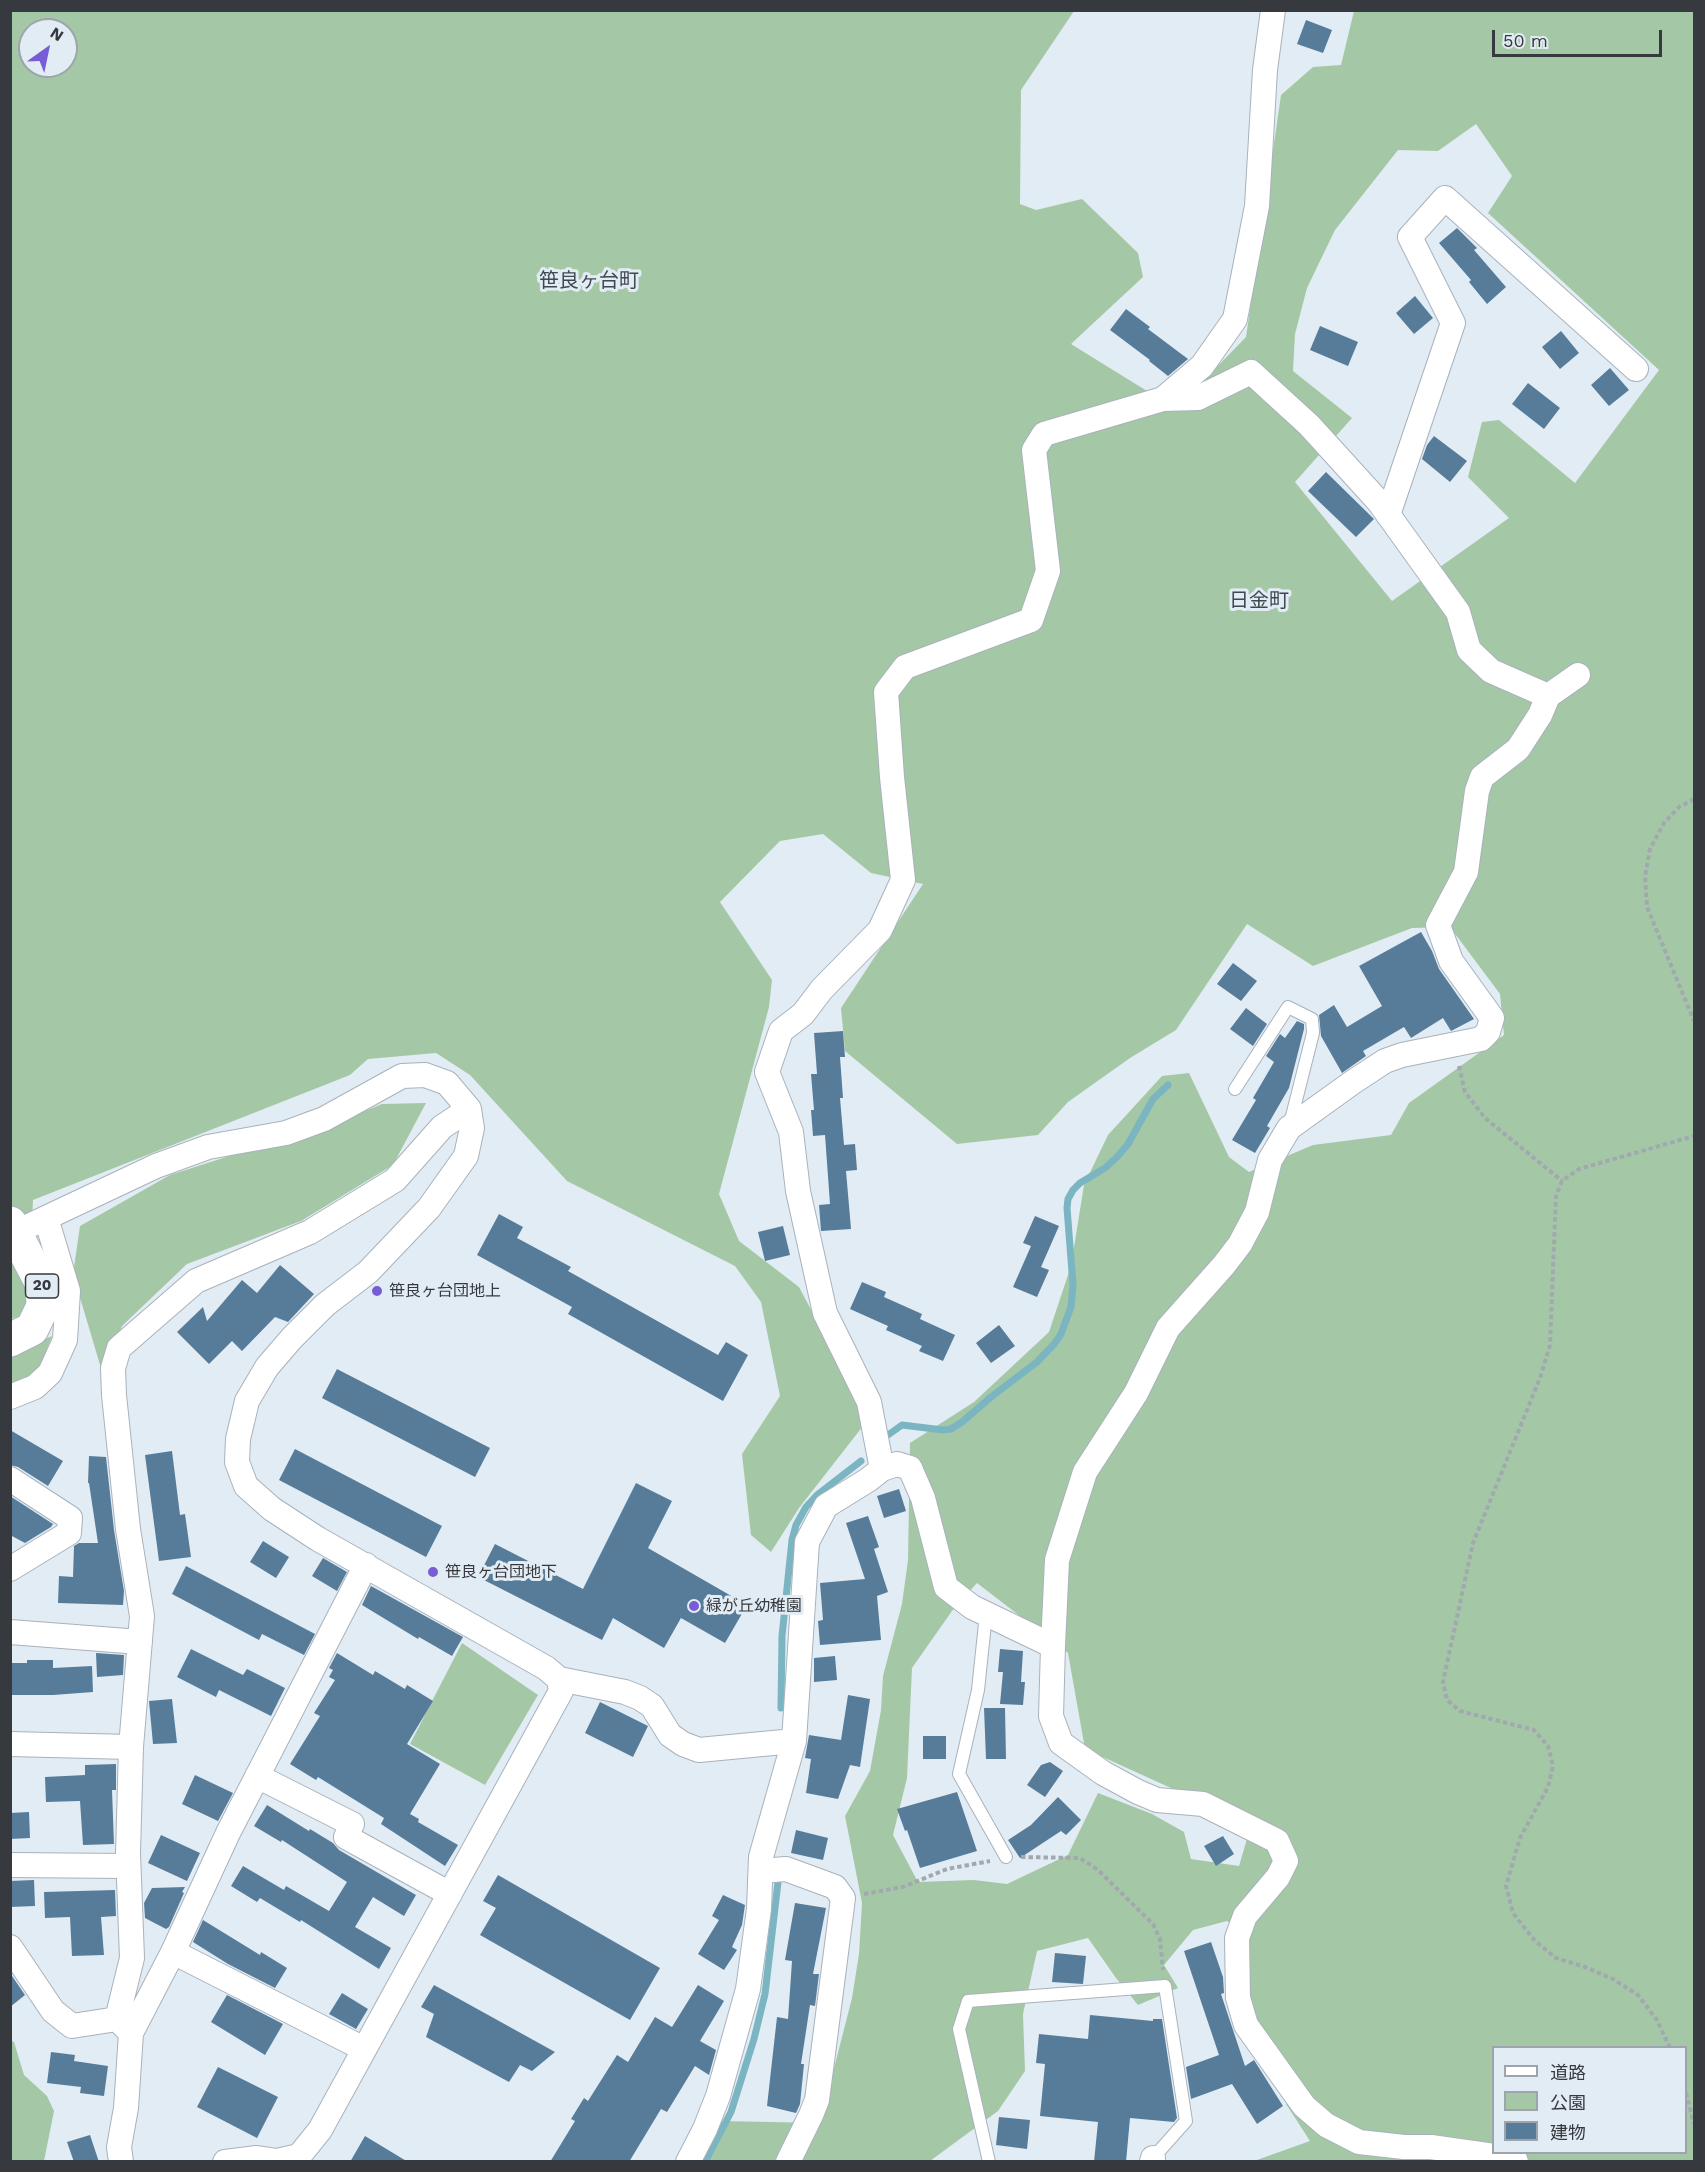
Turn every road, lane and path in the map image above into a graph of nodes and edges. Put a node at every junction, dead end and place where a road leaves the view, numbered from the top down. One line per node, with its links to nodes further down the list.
1 (1274, 10): 3 (street)
2 (1636, 369): 4 (street)
3 (1163, 399): 4 (street); 19 (street)
4 (1388, 515): 6 (street)
5 (1578, 675): 6 (street)
6 (1548, 696): 9 (street)
7 (1695, 800): 8 (path)
8 (1695, 1021)
9 (1453, 1045): 12 (street); 14 (path)
10 (1235, 1089): 12 (lane)
11 (468, 1109): 15 (street); 21 (street); 25 (street)
12 (1288, 1128): 26 (street)
13 (1695, 1136): 14 (path)
14 (1562, 1181): 42 (path)
15 (46, 1218): 16 (street); 18 (street)
16 (13, 1228): 17 (main road, 20)
17 (10, 1340)
18 (10, 1396)
19 (882, 1469): 23 (street); 28 (street)
20 (10, 1479): 22 (street)
21 (366, 1565): 27 (street); 31 (street)
22 (10, 1569)
23 (986, 1614): 26 (street); 32 (lane)
24 (10, 1632): 25 (street)
25 (140, 1642): 30 (street)
26 (1053, 1646): 52 (street)
27 (559, 1679): 28 (street); 36 (street)
28 (794, 1741): 35 (street)
29 (10, 1744): 30 (street)
30 (131, 1747): 34 (street)
31 (257, 1776): 36 (street); 39 (street)
32 (1006, 1857): 37 (path); 40 (path)
33 (10, 1865): 34 (street)
34 (128, 1866): 41 (street)
35 (761, 1871): 37 (street); 49 (street)
36 (450, 1894): 43 (street)
37 (843, 1898): 50 (street)
38 (10, 1947): 41 (street)
39 (173, 1952): 41 (street); 43 (street)
40 (1165, 1986): 46 (lane); 51 (lane)
41 (124, 2026): 47 (street)
42 (1669, 2046)
43 (364, 2049): 48 (street)
44 (1687, 2096): 45 (path)
45 (1695, 2124)
46 (1152, 2160)
47 (121, 2162)
48 (225, 2162)
49 (688, 2162)
50 (788, 2162)
51 (989, 2162)
52 (1516, 2162)

